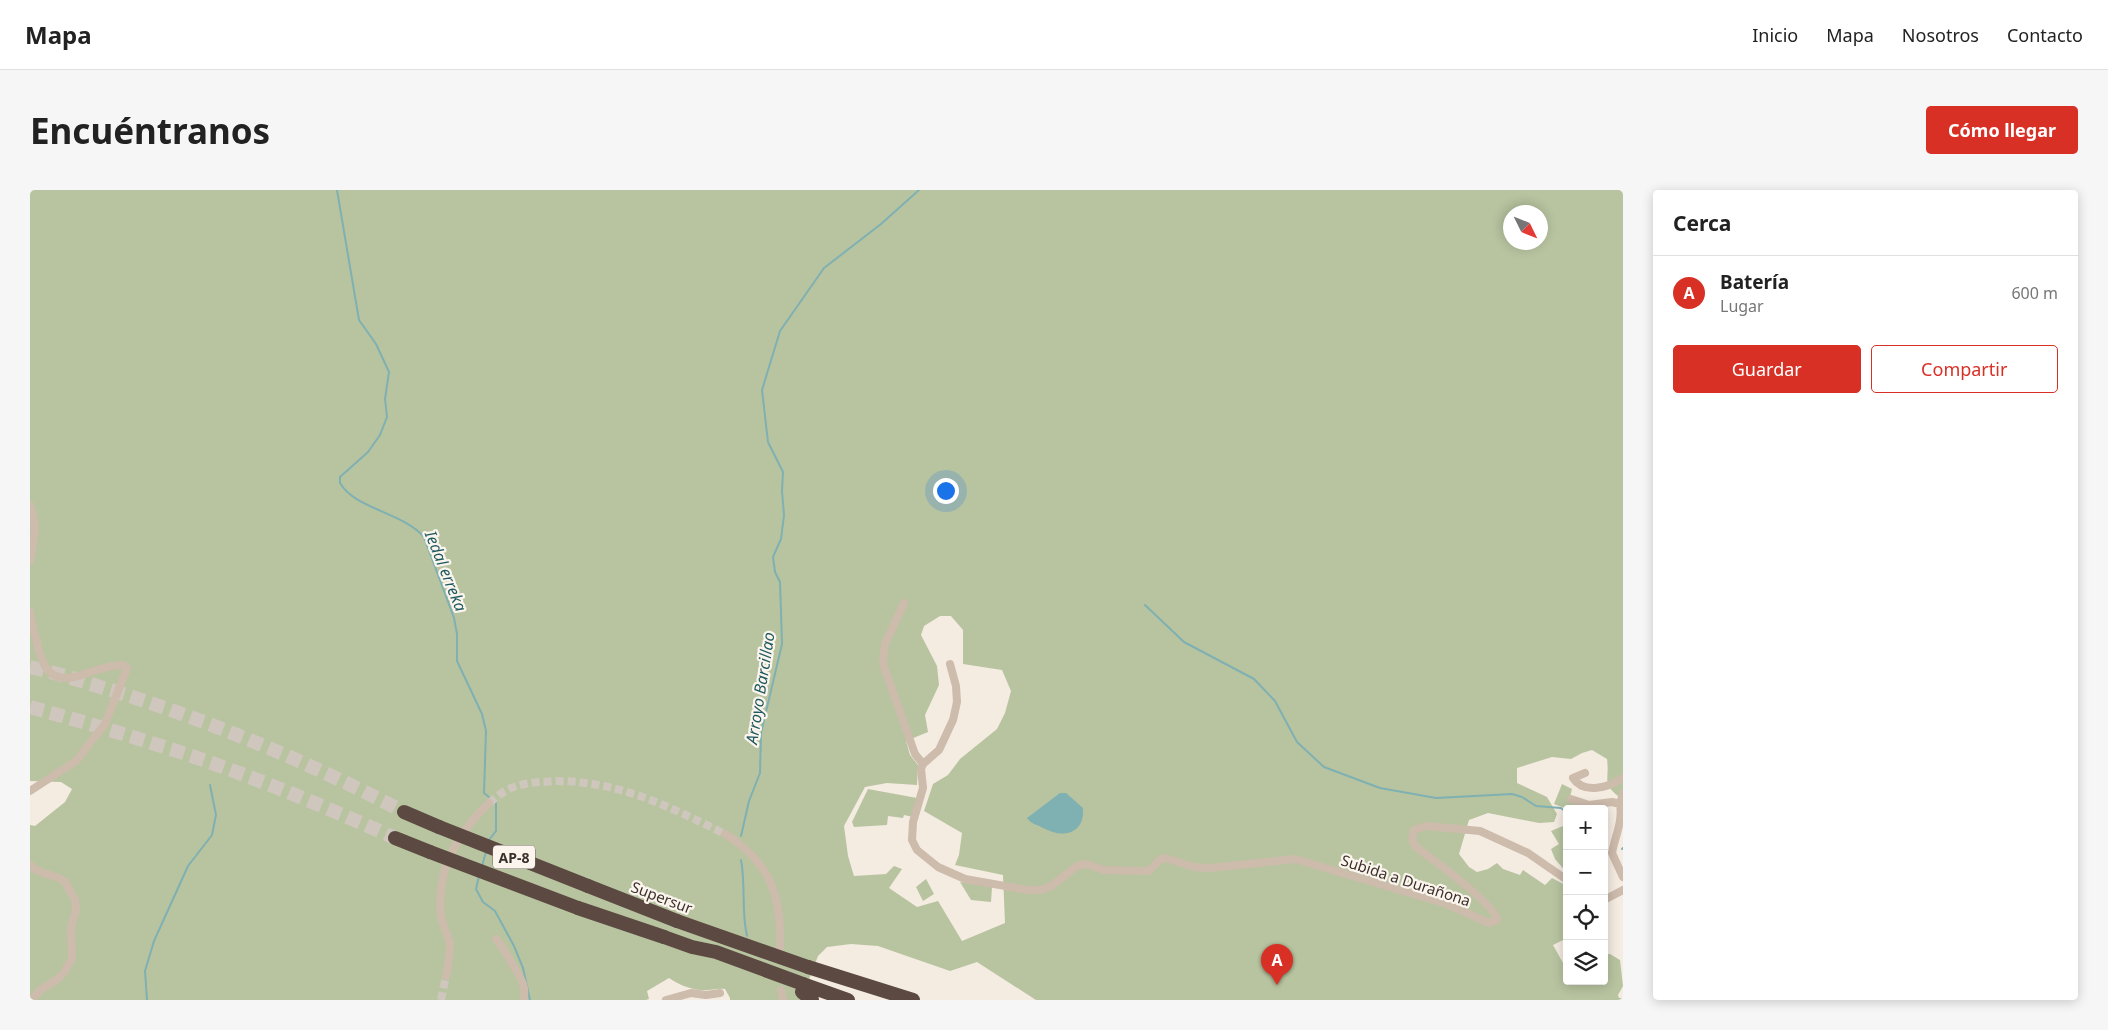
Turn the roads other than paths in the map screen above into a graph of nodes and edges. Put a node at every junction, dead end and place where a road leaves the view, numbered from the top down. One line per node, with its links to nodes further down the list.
1 (30, 505): 2 (street)
2 (30, 561)
3 (904, 603): 6 (street)
4 (30, 612): 9 (street)
5 (950, 664): 6 (street)
6 (923, 764): 18 (street, Subida a Durañona)
7 (1585, 773): 8 (street)
8 (1623, 778)
9 (30, 791)
10 (1623, 793): 13 (street)
11 (1571, 799): 13 (street)
12 (489, 803): 24 (street)
13 (1620, 804): 19 (street)
14 (404, 812): 33 (highway, Supersur / AP-8, bridge)
15 (725, 834): 23 (street)
16 (395, 838): 26 (highway, AP-8, bridge)
17 (30, 865): 28 (street)
18 (1563, 877)
19 (1623, 877)
20 (1623, 890): 21 (street)
21 (1608, 898)
22 (496, 939): 29 (street)
23 (780, 947)
24 (446, 976)
25 (781, 990): 31 (street)
26 (806, 992): 32 (highway, AP-8)
27 (720, 993): 30 (street)
28 (32, 1000)
29 (524, 1000)
30 (666, 1000)
31 (783, 1000)
32 (848, 1000)
33 (913, 1000)

